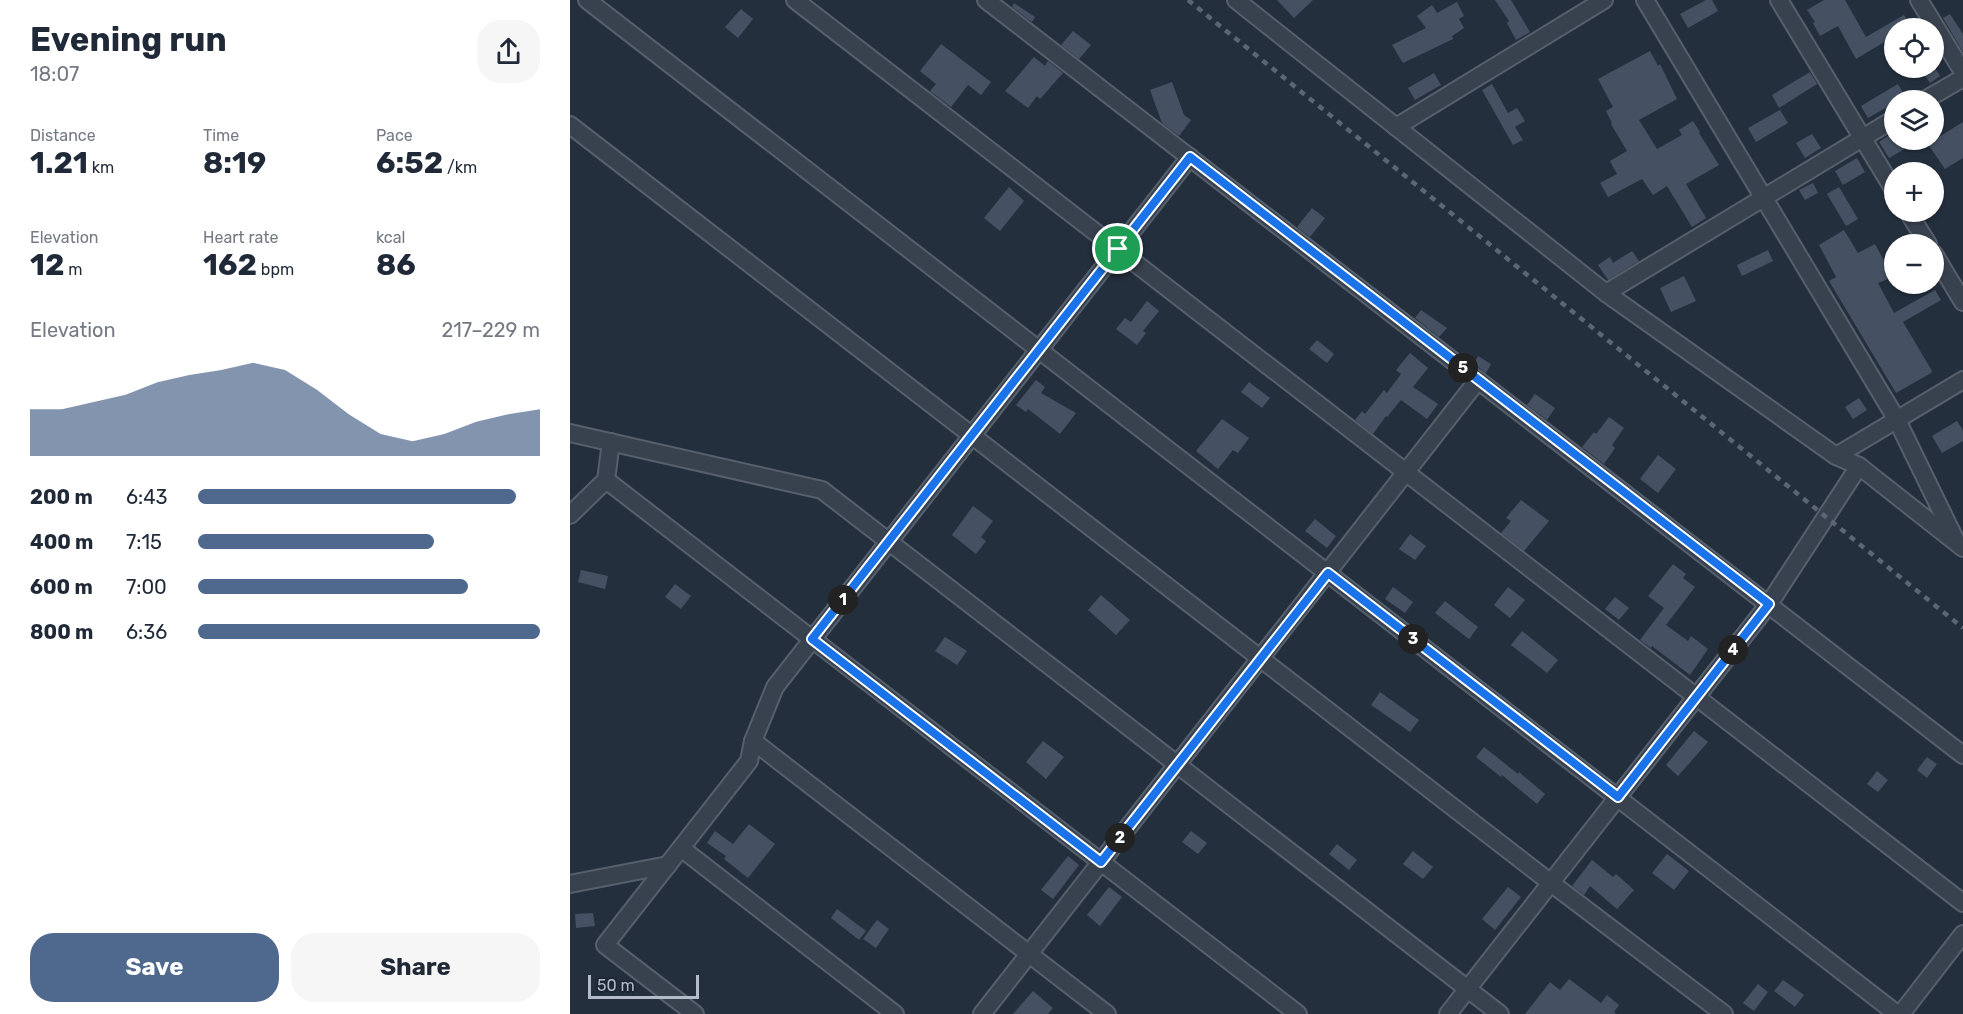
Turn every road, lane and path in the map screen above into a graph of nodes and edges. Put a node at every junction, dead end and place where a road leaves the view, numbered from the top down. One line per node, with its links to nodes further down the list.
1 (587, 0): 23 (street)
2 (795, 0): 19 (street)
3 (986, 0): 16 (street)
4 (1236, 0): 14 (street)
5 (1604, 0): 14 (street)
6 (1645, 0): 18 (street)
7 (1779, 0): 15 (street)
8 (1919, 0): 9 (street)
9 (1963, 72)
10 (1963, 78): 11 (street)
11 (1942, 90)
12 (570, 125): 28 (street)
13 (1884, 125): 15 (street)
14 (1396, 127): 21 (street)
15 (1863, 138): 17 (street); 18 (street)
16 (1190, 157): 19 (street); 24 (street)
17 (1884, 173)
18 (1763, 198): 21 (street); 26 (street)
19 (1118, 249): 23 (street); 32 (street)
20 (1944, 271): 22 (street)
21 (1606, 293): 30 (street)
22 (1963, 302)
23 (1039, 350): 28 (street); 37 (street)
24 (1478, 380): 32 (street); 38 (street)
25 (1963, 380): 26 (street)
26 (1897, 420): 30 (street); 36 (street)
27 (570, 433): 29 (street)
28 (972, 435): 35 (street); 40 (street)
29 (611, 442): 33 (street); 35 (street)
30 (1836, 456): 31 (street)
31 (1859, 466): 36 (street); 38 (street)
32 (1406, 472): 37 (street); 41 (street)
33 (606, 480): 34 (street); 39 (street)
34 (570, 515)
35 (889, 542): 39 (street); 44 (street)
36 (1960, 545)
37 (1328, 573): 40 (street); 45 (street)
38 (1769, 604): 41 (street); 43 (street)
39 (812, 639): 42 (street); 47 (street)
40 (1260, 658): 44 (street); 49 (street)
41 (1697, 696): 45 (street); 51 (street)
42 (753, 741): 46 (street); 53 (street)
43 (1963, 754)
44 (1177, 765): 47 (street); 54 (street)
45 (1618, 797): 49 (street); 63 (street)
46 (681, 848): 48 (street); 56 (street)
47 (1101, 862): 53 (street); 59 (street)
48 (668, 865): 50 (street); 55 (street)
49 (1551, 883): 54 (street); 62 (street)
50 (570, 884)
51 (1963, 903)
52 (1963, 934): 63 (street)
53 (1029, 954): 57 (street); 58 (street)
54 (1468, 989): 60 (street); 61 (street)
55 (695, 1014)
56 (895, 1014)
57 (982, 1014)
58 (1107, 1014)
59 (1298, 1014)
60 (1448, 1014)
61 (1500, 1014)
62 (1724, 1014)
63 (1899, 1014)

